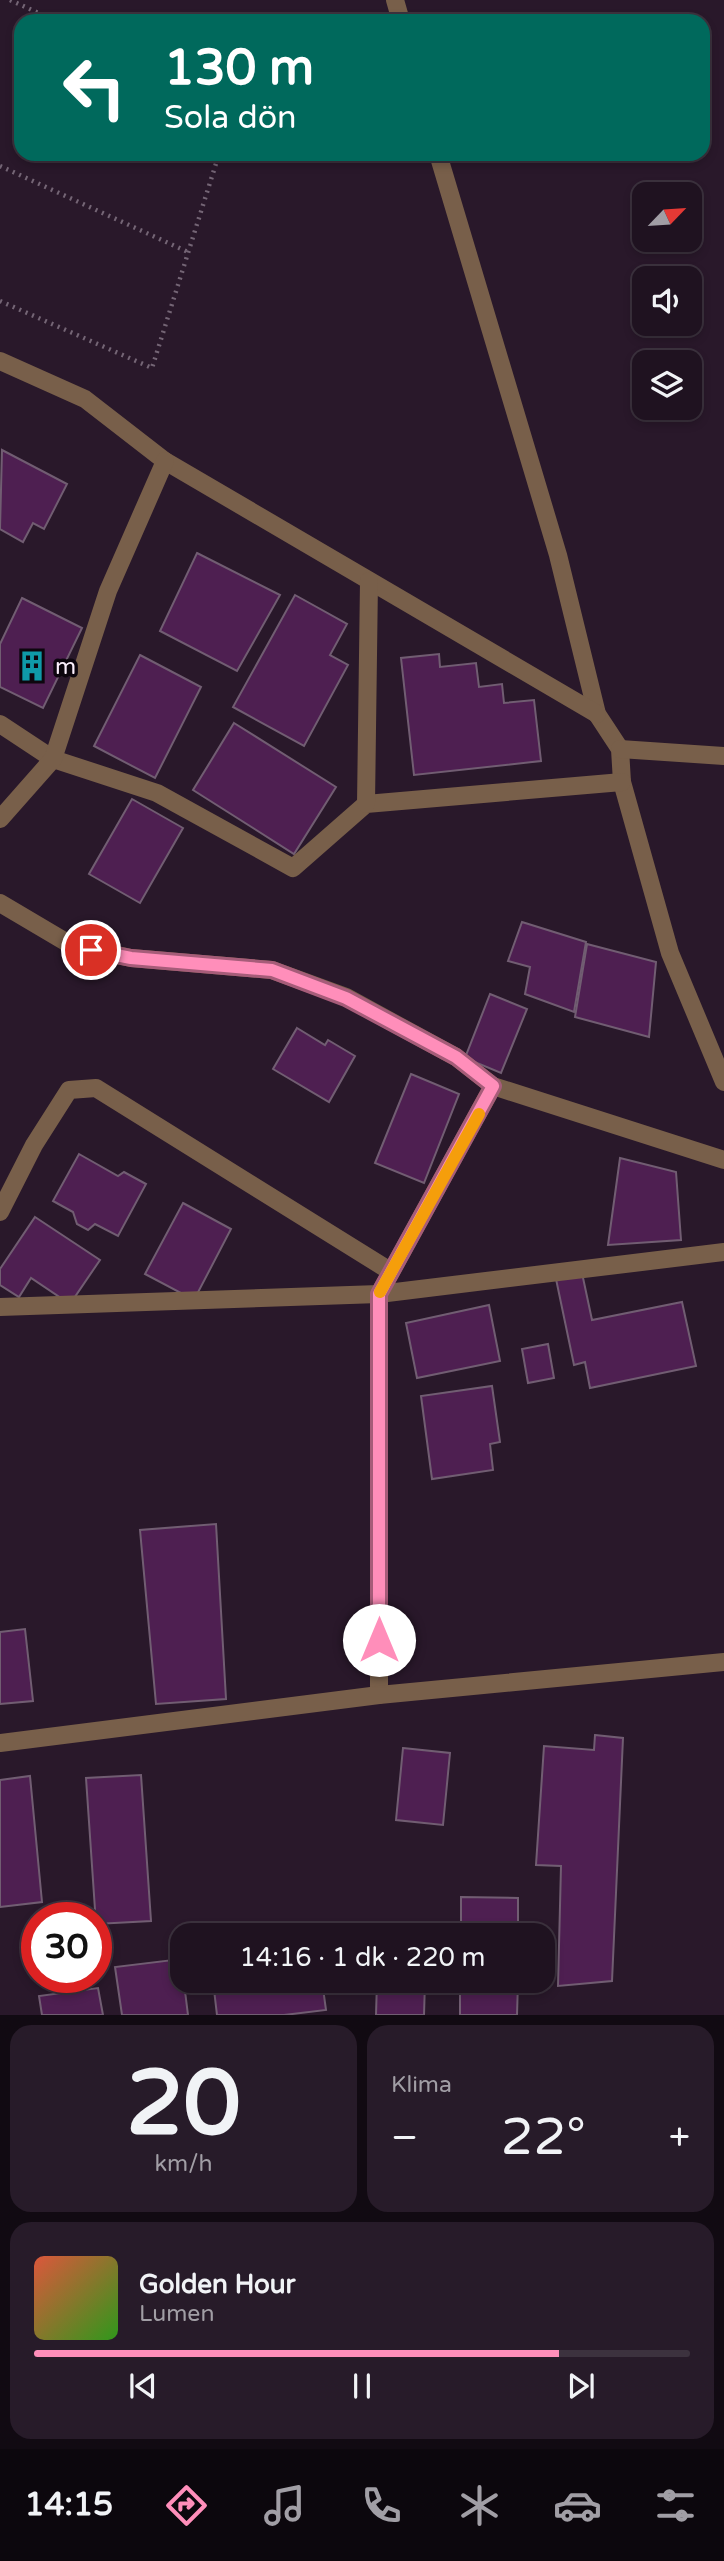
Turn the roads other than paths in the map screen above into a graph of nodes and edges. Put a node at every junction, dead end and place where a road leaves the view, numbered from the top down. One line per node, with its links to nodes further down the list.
1 (440, 161): 5 (street)
2 (0, 361): 3 (street)
3 (165, 461): 4 (street); 9 (street)
4 (369, 581): 5 (street); 11 (street)
5 (597, 714): 7 (street)
6 (0, 724): 9 (street)
7 (620, 750): 8 (street); 10 (street)
8 (724, 756)
9 (53, 759): 11 (street); 12 (street)
10 (622, 782): 11 (street); 14 (street)
11 (366, 804)
12 (0, 819)
13 (0, 903): 15 (street)
14 (724, 1082)
15 (493, 1086): 16 (street); 19 (street)
16 (724, 1160)
17 (0, 1212): 19 (street)
18 (724, 1252): 20 (street)
19 (390, 1271): 20 (street)
20 (379, 1294): 21 (street); 23 (street)
21 (0, 1307)
22 (724, 1662): 23 (street)
23 (379, 1695): 24 (street)
24 (0, 1743)

